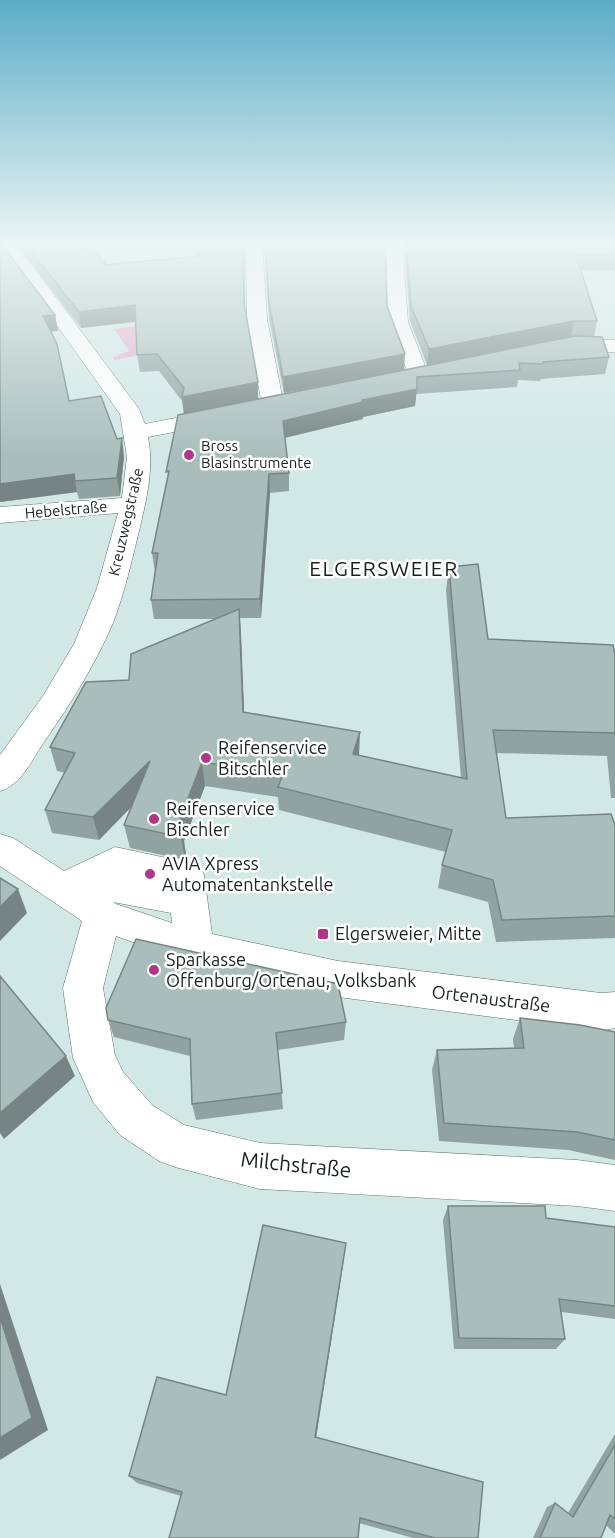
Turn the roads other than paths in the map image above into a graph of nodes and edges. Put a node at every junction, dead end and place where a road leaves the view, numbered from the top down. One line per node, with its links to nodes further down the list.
1 (57, 313): 11 (street, Kreuzwegstraße)
2 (257, 313): 10 (street)
3 (398, 313): 7 (street)
4 (615, 346): 5 (street)
5 (536, 352)
6 (443, 371): 7 (street)
7 (419, 376): 8 (street)
8 (397, 381)
9 (295, 401): 10 (street)
10 (273, 406): 11 (street)
11 (137, 432): 12 (street, Kreuzwegstraße)
12 (133, 504): 13 (street, Hebelstraße); 14 (street, Kreuzwegstraße)
13 (0, 515)
14 (0, 779)
15 (0, 848): 16 (street, Ortenaustraße)
16 (81, 895): 17 (street, Ortenaustraße); 17 (street); 19 (street, Milchstraße)
17 (194, 947): 18 (street, Ortenaustraße)
18 (615, 1010)
19 (615, 1188)

